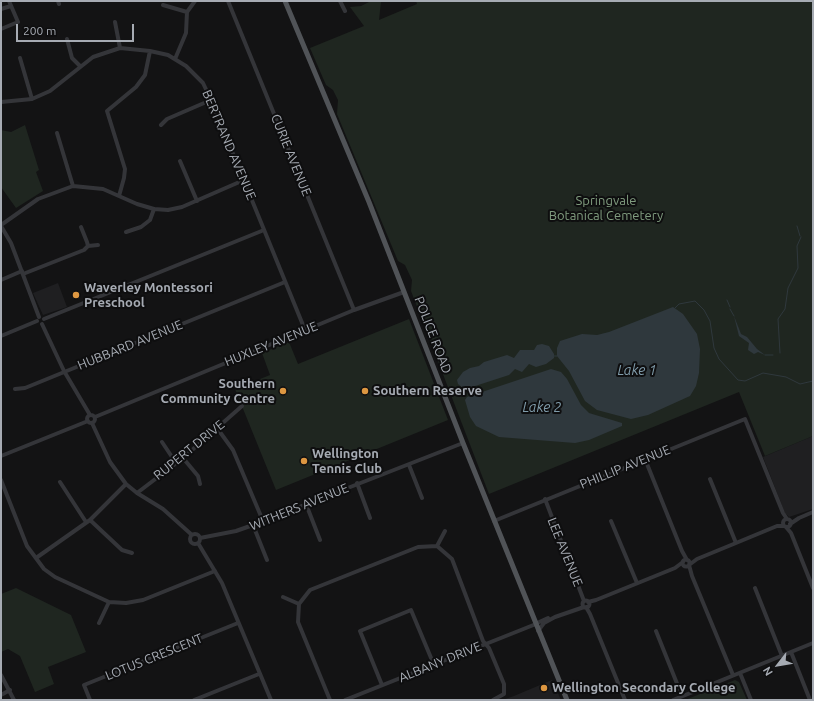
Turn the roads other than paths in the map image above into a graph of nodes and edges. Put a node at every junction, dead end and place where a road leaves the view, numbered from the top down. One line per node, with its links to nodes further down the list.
1 (195, 1): 9 (street)
2 (228, 1): 39 (street, CURIE AVENUE)
3 (285, 1): 38 (main road, POLICE ROAD)
4 (340, 1): 8 (street)
5 (10, 3): 7 (street); 11 (street)
6 (163, 5): 9 (street)
7 (1, 10)
8 (345, 11)
9 (187, 12): 16 (street)
10 (115, 22): 13 (street)
11 (1, 29)
12 (67, 39): 17 (street)
13 (120, 48): 14 (street, BERTRAND AVENUE); 17 (street, BERTRAND AVENUE)
14 (150, 51): 16 (street, BERTRAND AVENUE); 26 (street)
15 (20, 58): 18 (street)
16 (175, 59): 19 (street, BERTRAND AVENUE)
17 (80, 66): 18 (street, BERTRAND AVENUE)
18 (32, 99): 20 (street, BERTRAND AVENUE)
19 (211, 100): 21 (street); 24 (street, BERTRAND AVENUE)
20 (1, 102)
21 (161, 126)
22 (56, 133): 25 (street)
23 (180, 162): 27 (street)
24 (244, 180): 27 (street); 31 (street, BERTRAND AVENUE)
25 (73, 186): 26 (street); 29 (street)
26 (119, 196): 28 (street)
27 (197, 201): 28 (street)
28 (154, 209): 32 (street)
29 (1, 226): 35 (street)
30 (80, 227): 34 (street)
31 (264, 230): 37 (street, BERTRAND AVENUE); 40 (street)
32 (126, 232)
33 (98, 245): 34 (street)
34 (88, 246): 35 (street)
35 (23, 272): 36 (street); 40 (street)
36 (1, 280)
37 (285, 282): 41 (street, BERTRAND AVENUE); 43 (street, HUBBARD AVENUE)
38 (404, 292): 39 (street, HUXLEY AVENUE); 51 (main road, POLICE ROAD)
39 (354, 310): 41 (street, HUXLEY AVENUE)
40 (39, 321): 42 (street); 43 (street)
41 (305, 330): 47 (street, HUXLEY AVENUE)
42 (1, 336)
43 (64, 371): 44 (street, HUBBARD AVENUE); 46 (street)
44 (14, 389)
45 (242, 406): 49 (street, RUPERT DRIVE)
46 (90, 415): 47 (street); 48 (street)
47 (95, 417): 48 (street)
48 (90, 422): 52 (street); 61 (street)
49 (217, 428): 53 (street, RUPERT DRIVE); 72 (street)
50 (162, 442): 55 (street)
51 (463, 443): 56 (street, WITHERS AVENUE); 69 (main road, POLICE ROAD)
52 (1, 456)
53 (183, 458): 55 (street, RUPERT DRIVE); 62 (street)
54 (644, 459): 65 (street, PHILLIP AVENUE); 73 (street, PHILLIP AVENUE); 85 (street)
55 (176, 463): 63 (street, RUPERT DRIVE)
56 (408, 465): 60 (street, WITHERS AVENUE); 64 (street)
57 (710, 479): 80 (street)
58 (1, 480): 83 (street)
59 (60, 482): 71 (street)
60 (357, 483): 66 (street, WITHERS AVENUE); 68 (street)
61 (126, 484): 63 (street); 71 (street)
62 (200, 484)
63 (137, 493): 76 (street)
64 (422, 498)
65 (544, 500): 69 (street, PHILLIP AVENUE); 93 (street, LEE AVENUE)
66 (306, 504): 72 (street, WITHERS AVENUE); 78 (street)
67 (813, 512): 73 (street)
68 (370, 518)
69 (493, 520): 97 (main road, POLICE ROAD)
70 (611, 520): 87 (street)
71 (88, 521): 82 (street); 83 (street)
72 (263, 521): 74 (street, WITHERS AVENUE)
73 (787, 523): 80 (street); 89 (street)
74 (253, 525): 77 (street, WITHERS AVENUE); 84 (street)
75 (445, 531): 81 (street)
76 (192, 535): 77 (street); 79 (street)
77 (200, 538): 79 (street)
78 (320, 540)
79 (198, 543): 86 (street)
80 (736, 543): 85 (street)
81 (437, 546): 92 (street); 101 (street)
82 (132, 553)
83 (36, 558): 91 (street)
84 (267, 560)
85 (686, 563): 87 (street); 108 (street)
86 (215, 571): 91 (street); 96 (street)
87 (636, 583): 93 (street)
88 (755, 588): 103 (street)
89 (813, 588)
90 (283, 597): 92 (street)
91 (109, 602): 95 (street)
92 (298, 604): 118 (street)
93 (586, 604): 94 (street); 122 (street, LEE AVENUE)
94 (555, 617): 97 (street, ALBANY DRIVE); 99 (street)
95 (99, 623)
96 (238, 623): 106 (street); 115 (street, LOTUS CRESCENT)
97 (536, 624): 99 (main road, POLICE ROAD); 101 (street, ALBANY DRIVE)
98 (656, 630): 112 (street)
99 (538, 631): 121 (main road, POLICE ROAD)
100 (813, 643): 102 (street)
101 (485, 644): 104 (street, ALBANY DRIVE); 120 (street)
102 (790, 652): 103 (street); 125 (street)
103 (782, 656): 105 (street)
104 (434, 665): 109 (street, ALBANY DRIVE); 109 (street)
105 (740, 673): 108 (street); 124 (street)
106 (259, 674): 116 (street); 117 (street)
107 (1, 675): 110 (street)
108 (732, 676): 112 (street)
109 (382, 685): 113 (street, ALBANY DRIVE)
110 (10, 690): 111 (street); 114 (street)
111 (1, 695)
112 (682, 696): 123 (street)
113 (351, 699): 119 (street, ALBANY DRIVE)
114 (14, 700)
115 (90, 700)
116 (194, 700)
117 (271, 700)
118 (330, 700)
119 (345, 700)
120 (493, 700)
121 (567, 700)
122 (625, 700)
123 (673, 700)
124 (751, 700)
125 (810, 700)

